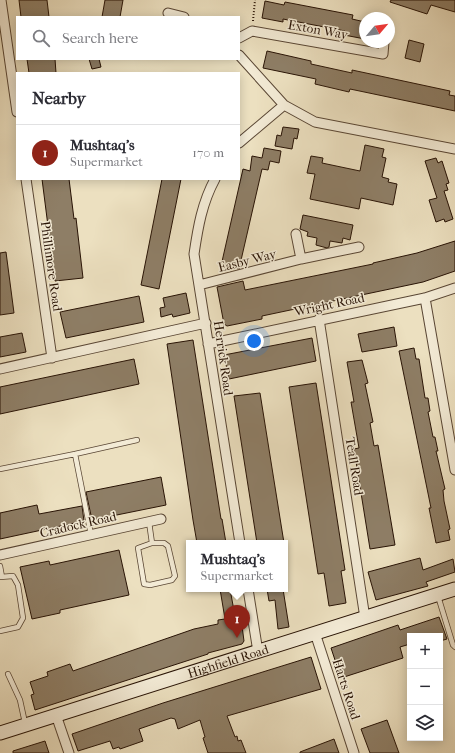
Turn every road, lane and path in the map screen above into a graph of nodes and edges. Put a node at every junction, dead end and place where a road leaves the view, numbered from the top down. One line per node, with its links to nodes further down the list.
1 (1, 0): 9 (street)
2 (255, 0): 5 (path)
3 (168, 13): 4 (street)
4 (180, 16)
5 (252, 31): 6 (street); 7 (street, Exton Way)
6 (240, 37)
7 (384, 48)
8 (240, 56): 10 (street)
9 (16, 105)
10 (284, 105): 11 (street); 12 (street)
11 (240, 142)
12 (455, 150)
13 (26, 180): 24 (street, Phillimore Road)
14 (214, 180): 18 (street, Herrick Road)
15 (296, 234): 17 (street)
16 (359, 247): 17 (street, Easby Way)
17 (301, 259): 18 (street, Easby Way)
18 (199, 285): 22 (street, Herrick Road)
19 (455, 288): 20 (street, Wright Road)
20 (425, 298): 21 (street, Wright Road); 29 (street)
21 (319, 319): 23 (street, Wright Road); 41 (street, Teall Road)
22 (206, 323): 23 (street, Herrick Road); 24 (street)
23 (208, 344): 33 (street, Herrick Road)
24 (52, 358): 25 (street)
25 (0, 369)
26 (137, 440): 27 (lane)
27 (75, 454): 28 (lane); 32 (lane)
28 (0, 469)
29 (455, 470)
30 (161, 519): 31 (street, Cradock Road)
31 (149, 522): 32 (street, Cradock Road); 34 (lane)
32 (91, 535): 35 (street, Cradock Road)
33 (240, 540)
34 (152, 543): 34 (lane)
35 (0, 555)
36 (0, 566): 37 (lane)
37 (1, 577): 42 (lane)
38 (455, 589): 40 (main road, Highfield Road)
39 (248, 592): 45 (street)
40 (438, 594): 41 (main road, Highfield Road); 44 (lane)
41 (365, 618): 43 (main road, Highfield Road)
42 (0, 631)
43 (315, 633): 45 (main road, Highfield Road); 51 (street, Harts Road)
44 (455, 647)
45 (258, 652): 47 (main road, Highfield Road)
46 (8, 674): 48 (lane)
47 (56, 715): 48 (main road, Highfield Road); 50 (street)
48 (25, 725): 49 (main road, Highfield Road)
49 (0, 733)
50 (69, 753)
51 (354, 753)

